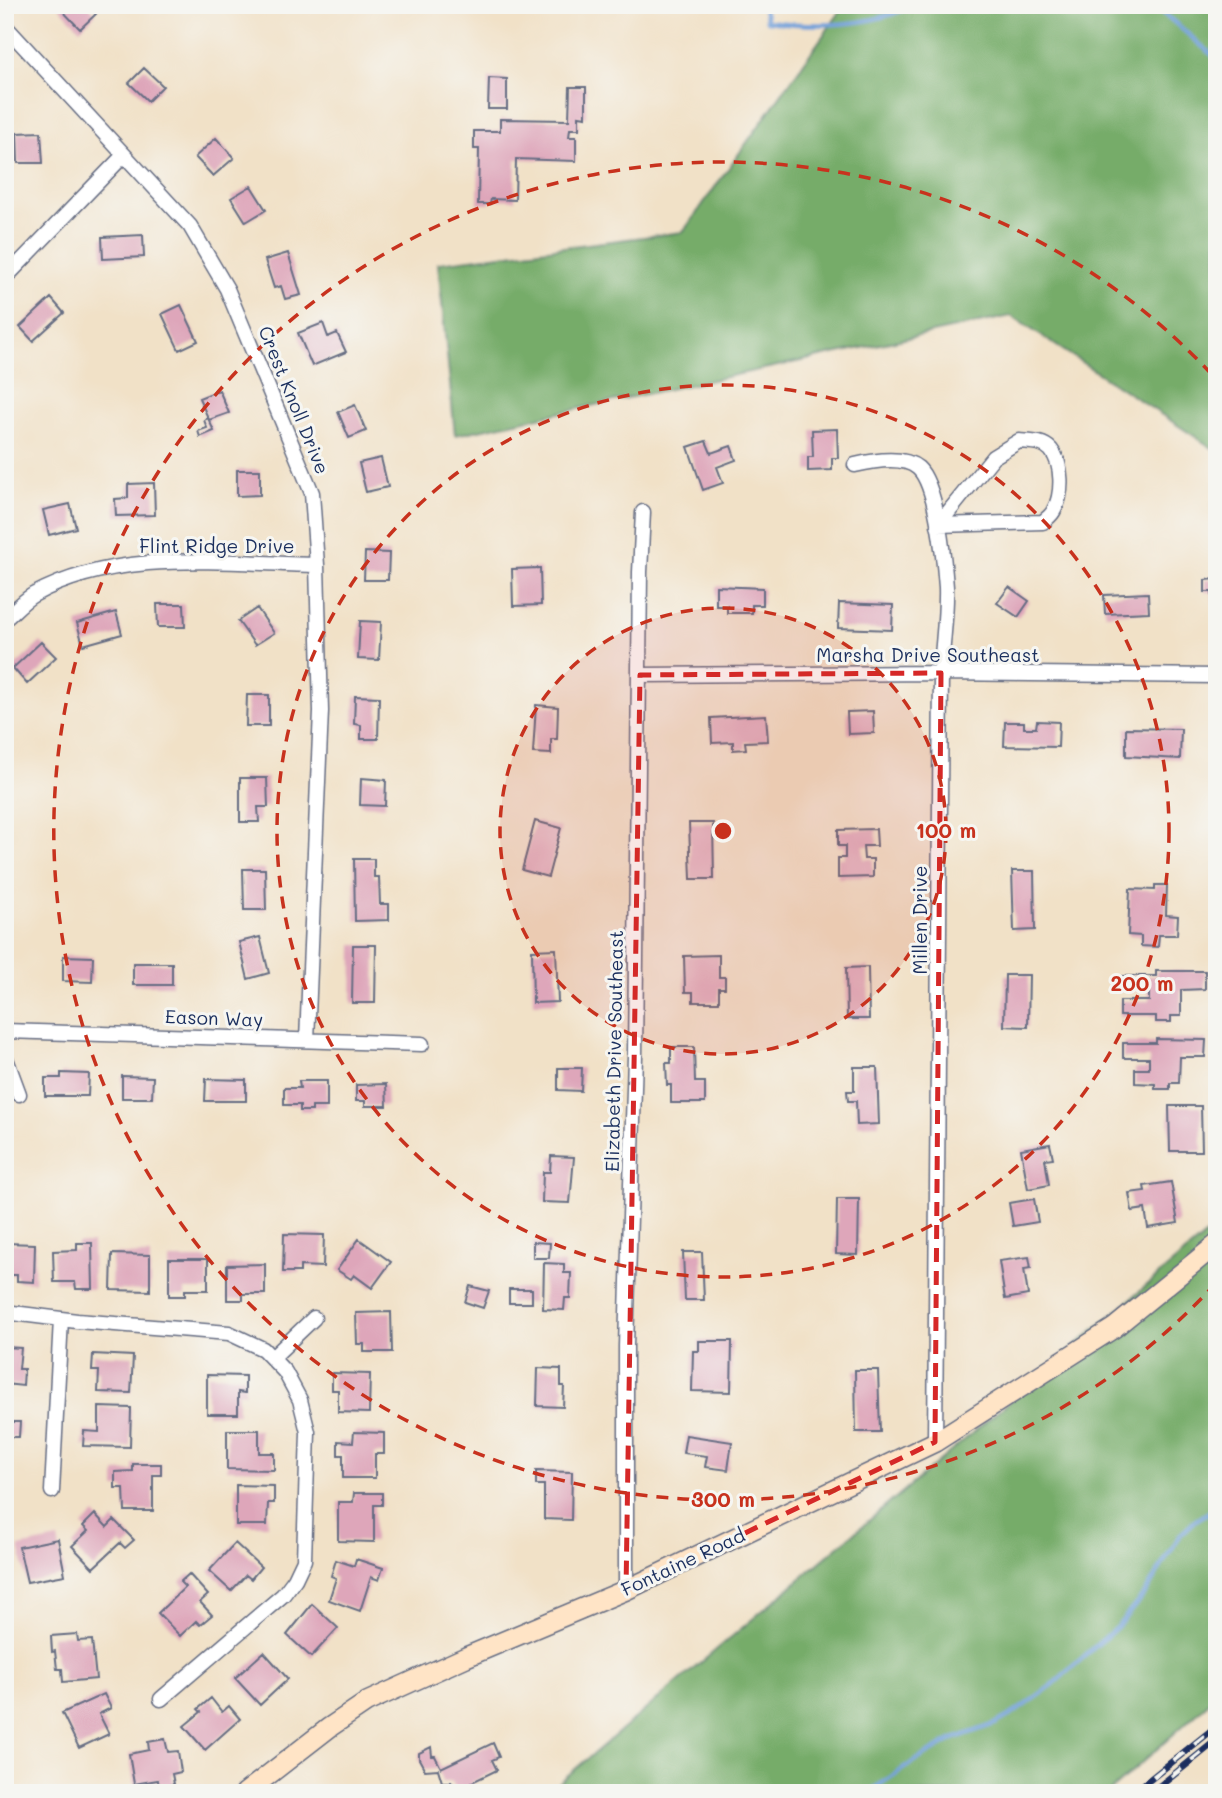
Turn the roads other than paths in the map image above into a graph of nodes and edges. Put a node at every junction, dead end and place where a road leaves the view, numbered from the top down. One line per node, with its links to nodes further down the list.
1 (5, 26): 2 (street, Crest Knoll Drive)
2 (124, 155): 3 (street); 7 (street, Crest Knoll Drive)
3 (5, 278)
4 (855, 465): 6 (street, Millen Drive)
5 (643, 512): 10 (street, Elizabeth Drive Southeast)
6 (938, 525): 6 (street); 9 (street, Millen Drive)
7 (317, 565): 8 (street, Flint Ridge Drive); 13 (street, Crest Knoll Drive)
8 (5, 620)
9 (941, 673): 10 (street, Marsha Drive Southeast); 11 (street, Marsha Drive Southeast); 22 (street, Millen Drive)
10 (639, 675): 24 (street, Elizabeth Drive Southeast)
11 (1217, 676)
12 (5, 1031): 13 (street, Eason Way)
13 (307, 1040): 14 (street, Eason Way)
14 (422, 1044)
15 (5, 1056): 16 (street)
16 (19, 1094)
17 (1217, 1244): 22 (main road, Fontaine Road)
18 (5, 1312): 20 (street)
19 (314, 1318): 21 (street)
20 (61, 1319): 21 (street); 23 (street)
21 (272, 1358): 25 (street)
22 (935, 1442): 24 (main road, Fontaine Road)
23 (52, 1491)
24 (626, 1590): 26 (main road, Fontaine Road)
25 (161, 1699)
26 (245, 1793)

